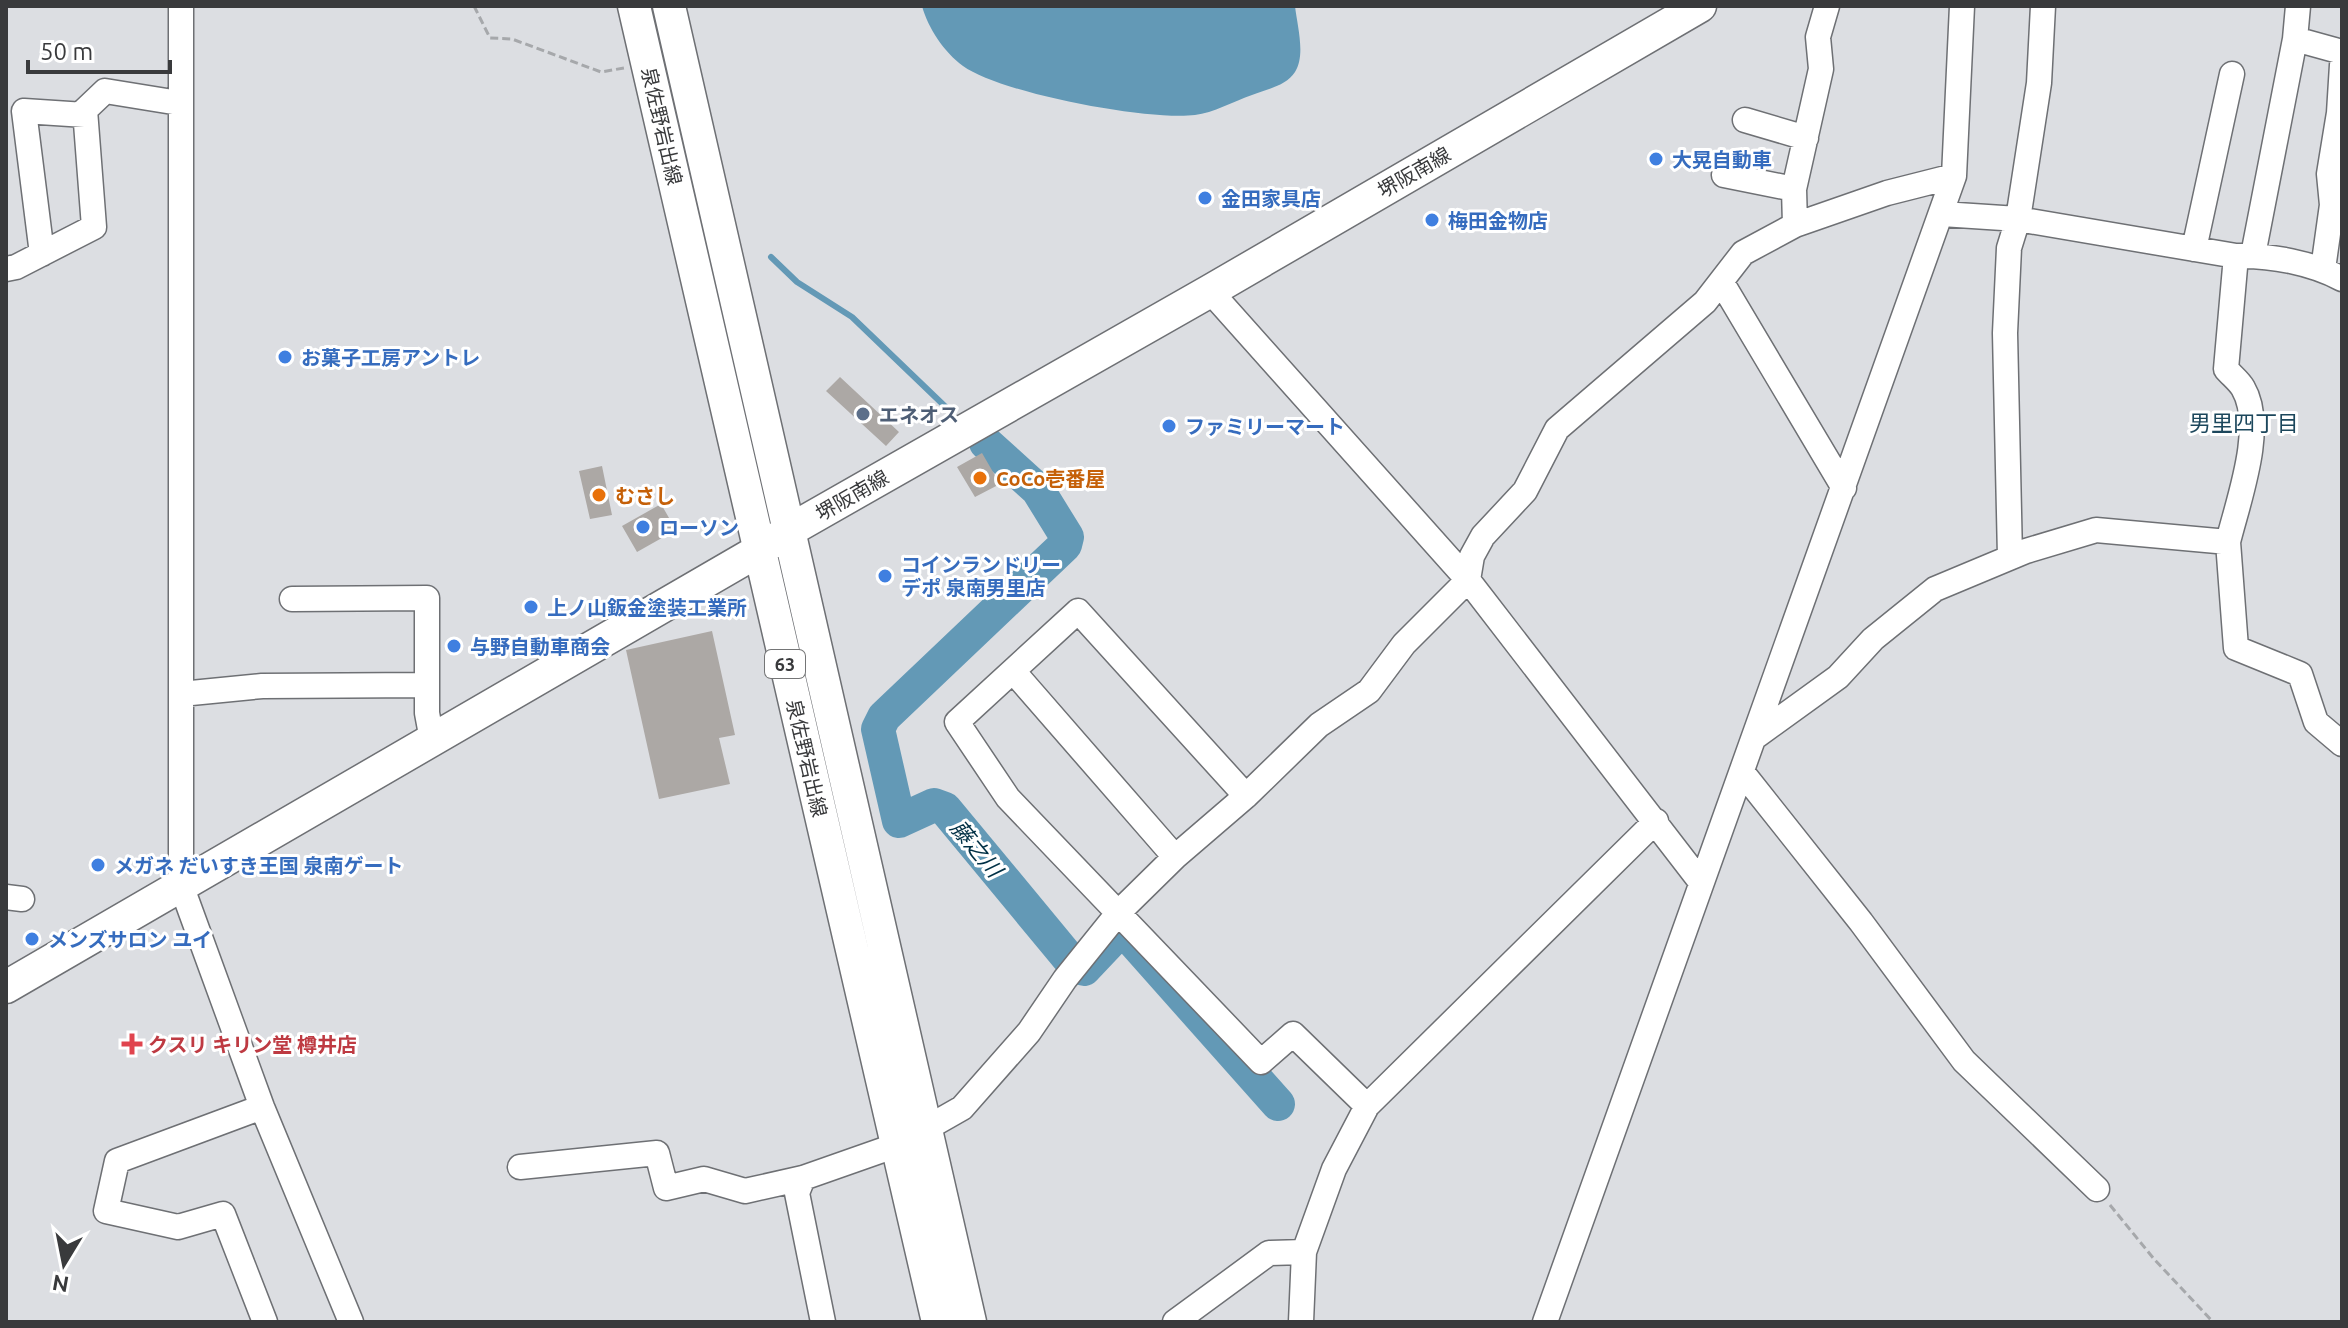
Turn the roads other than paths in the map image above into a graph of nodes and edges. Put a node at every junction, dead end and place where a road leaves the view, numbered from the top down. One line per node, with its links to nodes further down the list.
1 (181, 6): 13 (street)
2 (634, 6): 33 (main road, 泉佐野岩出線 / 63)
3 (669, 6): 31 (main road, 泉佐野岩出線 / 63)
4 (1700, 6): 29 (main road, 堺阪南線)
5 (1827, 6): 16 (street)
6 (1962, 6): 18 (street)
7 (2043, 6): 21 (street)
8 (2298, 6): 9 (street)
9 (2295, 39): 10 (street); 25 (street)
10 (2342, 52)
11 (2342, 65): 27 (street)
12 (2232, 74): 23 (street)
13 (179, 103): 14 (street); 39 (street)
14 (85, 115): 24 (street); 24 (street)
15 (1745, 120): 16 (street)
16 (1806, 138): 19 (street)
17 (1724, 175): 19 (street)
18 (1954, 176): 20 (street); 22 (street)
19 (1794, 189): 22 (street)
20 (1942, 214): 21 (street); 30 (street)
21 (2018, 219): 23 (street); 34 (street)
22 (1795, 225): 28 (street)
23 (2194, 249): 25 (street)
24 (42, 254): 26 (street)
25 (2245, 256): 27 (street); 32 (street)
26 (6, 269)
27 (2333, 274)
28 (1722, 283): 30 (street); 35 (street)
29 (1210, 291): 31 (main road, 堺阪南線); 35 (street)
30 (1844, 488): 40 (street)
31 (790, 530): 33 (main road, 堺阪南線); 53 (main road, 泉佐野岩出線 / 63)
32 (2228, 542): 34 (street); 42 (street)
33 (758, 551): 41 (main road, 堺阪南線); 54 (main road, 泉佐野岩出線 / 63)
34 (2010, 557): 40 (street)
35 (1468, 580): 44 (street); 45 (street)
36 (292, 599): 38 (street)
37 (1013, 671): 44 (street); 46 (street); 49 (street)
38 (427, 685): 39 (street); 41 (street)
39 (181, 694): 48 (street)
40 (1755, 737): 43 (street)
41 (432, 740): 48 (main road, 堺阪南線)
42 (2342, 744)
43 (1742, 772): 47 (street); 57 (street)
44 (1246, 796): 46 (street)
45 (1656, 821): 47 (street); 51 (street)
46 (1175, 857): 49 (street)
47 (1700, 881): 66 (street)
48 (181, 885): 50 (main road, 堺阪南線); 52 (street)
49 (1119, 912): 51 (street); 53 (street)
50 (6, 987)
51 (1367, 1106): 58 (street)
52 (262, 1107): 59 (street); 60 (street)
53 (925, 1128): 54 (street); 63 (main road, 泉佐野岩出線 / 63)
54 (897, 1145): 56 (street); 62 (main road, 泉佐野岩出線 / 63)
55 (520, 1167): 56 (street)
56 (803, 1178): 61 (street)
57 (2097, 1189)
58 (1304, 1252): 64 (street); 65 (street)
59 (265, 1322)
60 (351, 1322)
61 (823, 1322)
62 (938, 1322)
63 (970, 1322)
64 (1175, 1322)
65 (1301, 1322)
66 (1545, 1322)

